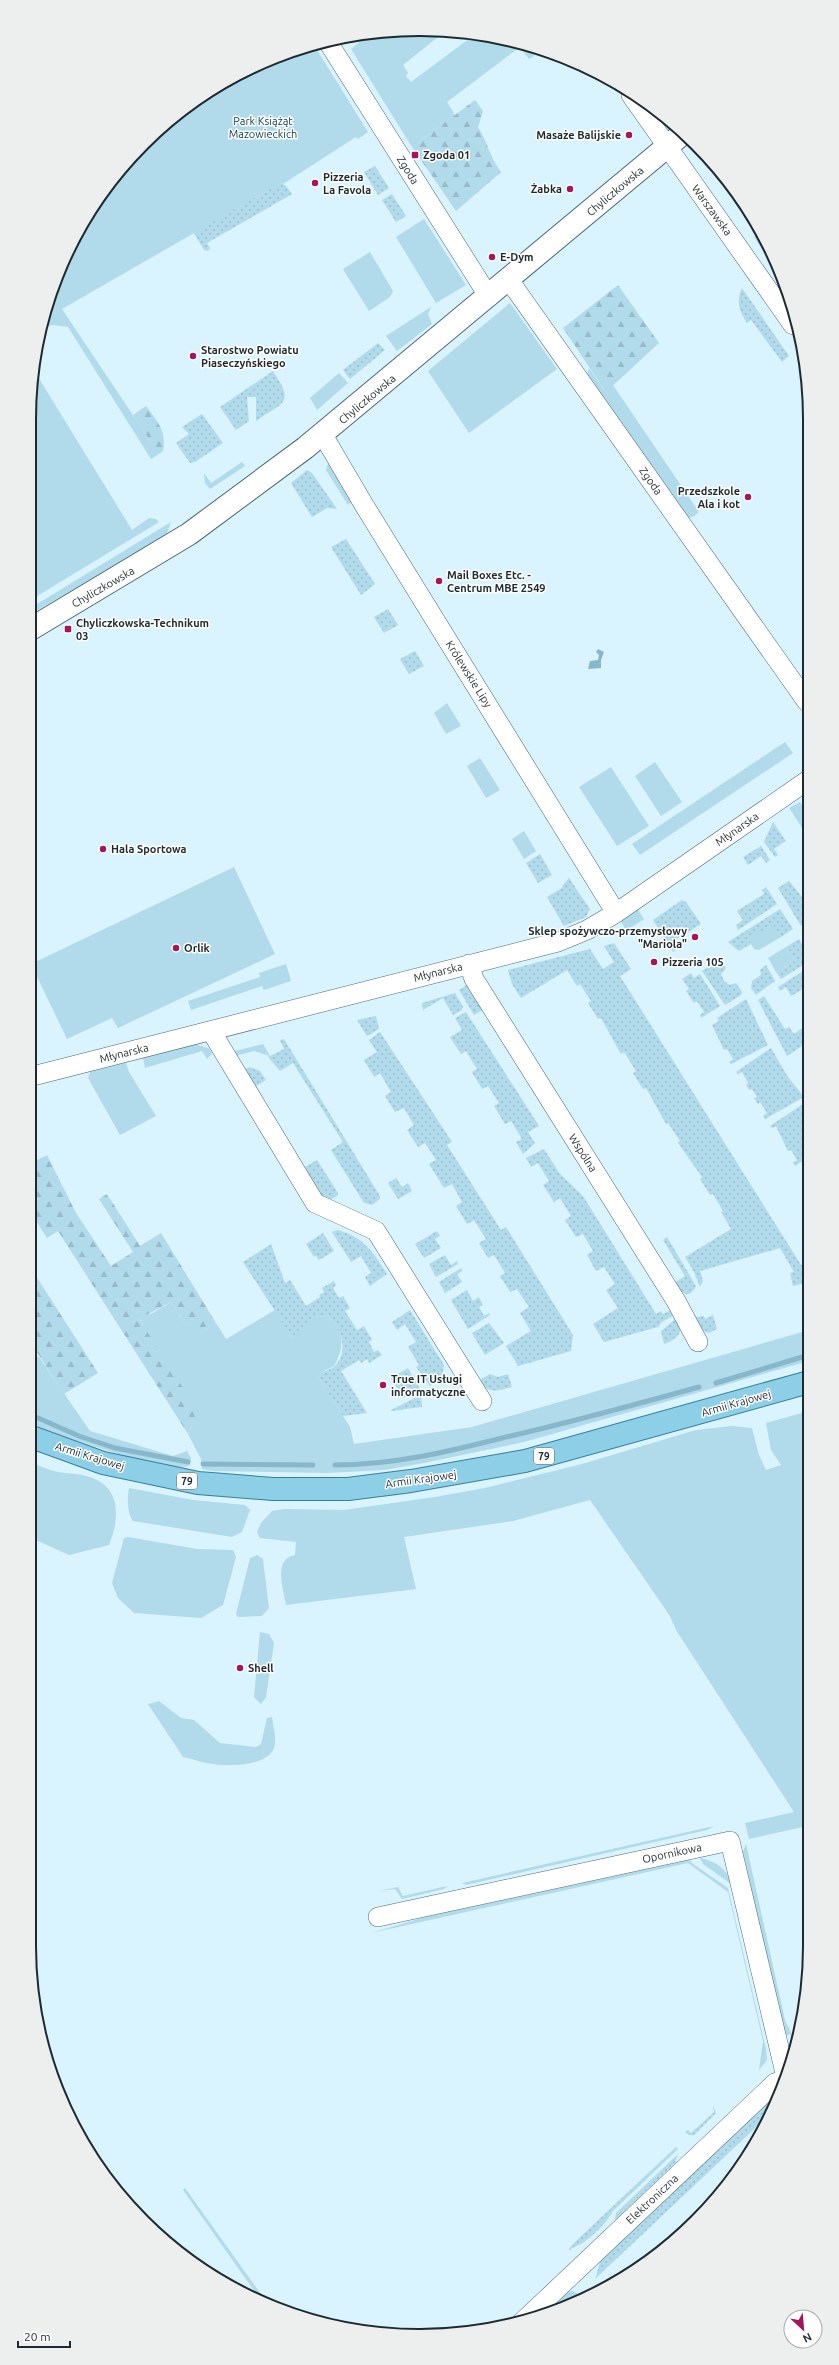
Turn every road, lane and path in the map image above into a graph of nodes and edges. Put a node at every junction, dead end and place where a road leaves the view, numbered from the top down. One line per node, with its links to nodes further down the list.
1 (331, 46): 5 (street, Zgoda)
2 (643, 108): 3 (street, Warszawska)
3 (674, 141): 4 (street, Chyliczkowska); 6 (street, Warszawska)
4 (510, 280): 5 (street, Chyliczkowska); 9 (street, Zgoda)
5 (489, 297): 7 (street, Chyliczkowska)
6 (790, 321)
7 (323, 435): 8 (street, Chyliczkowska); 11 (street, Królewskie Lipy)
8 (36, 626)
9 (803, 696)
10 (803, 783): 11 (street, Młynarska)
11 (616, 913): 12 (street, Młynarska)
12 (469, 964): 13 (street, Młynarska); 15 (street, Wspólna)
13 (211, 1031): 14 (street, Młynarska); 17 (street)
14 (36, 1075)
15 (698, 1342)
16 (803, 1384): 18 (main road, Armii Krajowej / 79)
17 (482, 1401)
18 (36, 1439)
19 (378, 1918): 20 (street, Opornikowa)
20 (783, 2067)
21 (778, 2082): 22 (street, Elektroniczna)
22 (533, 2312)

